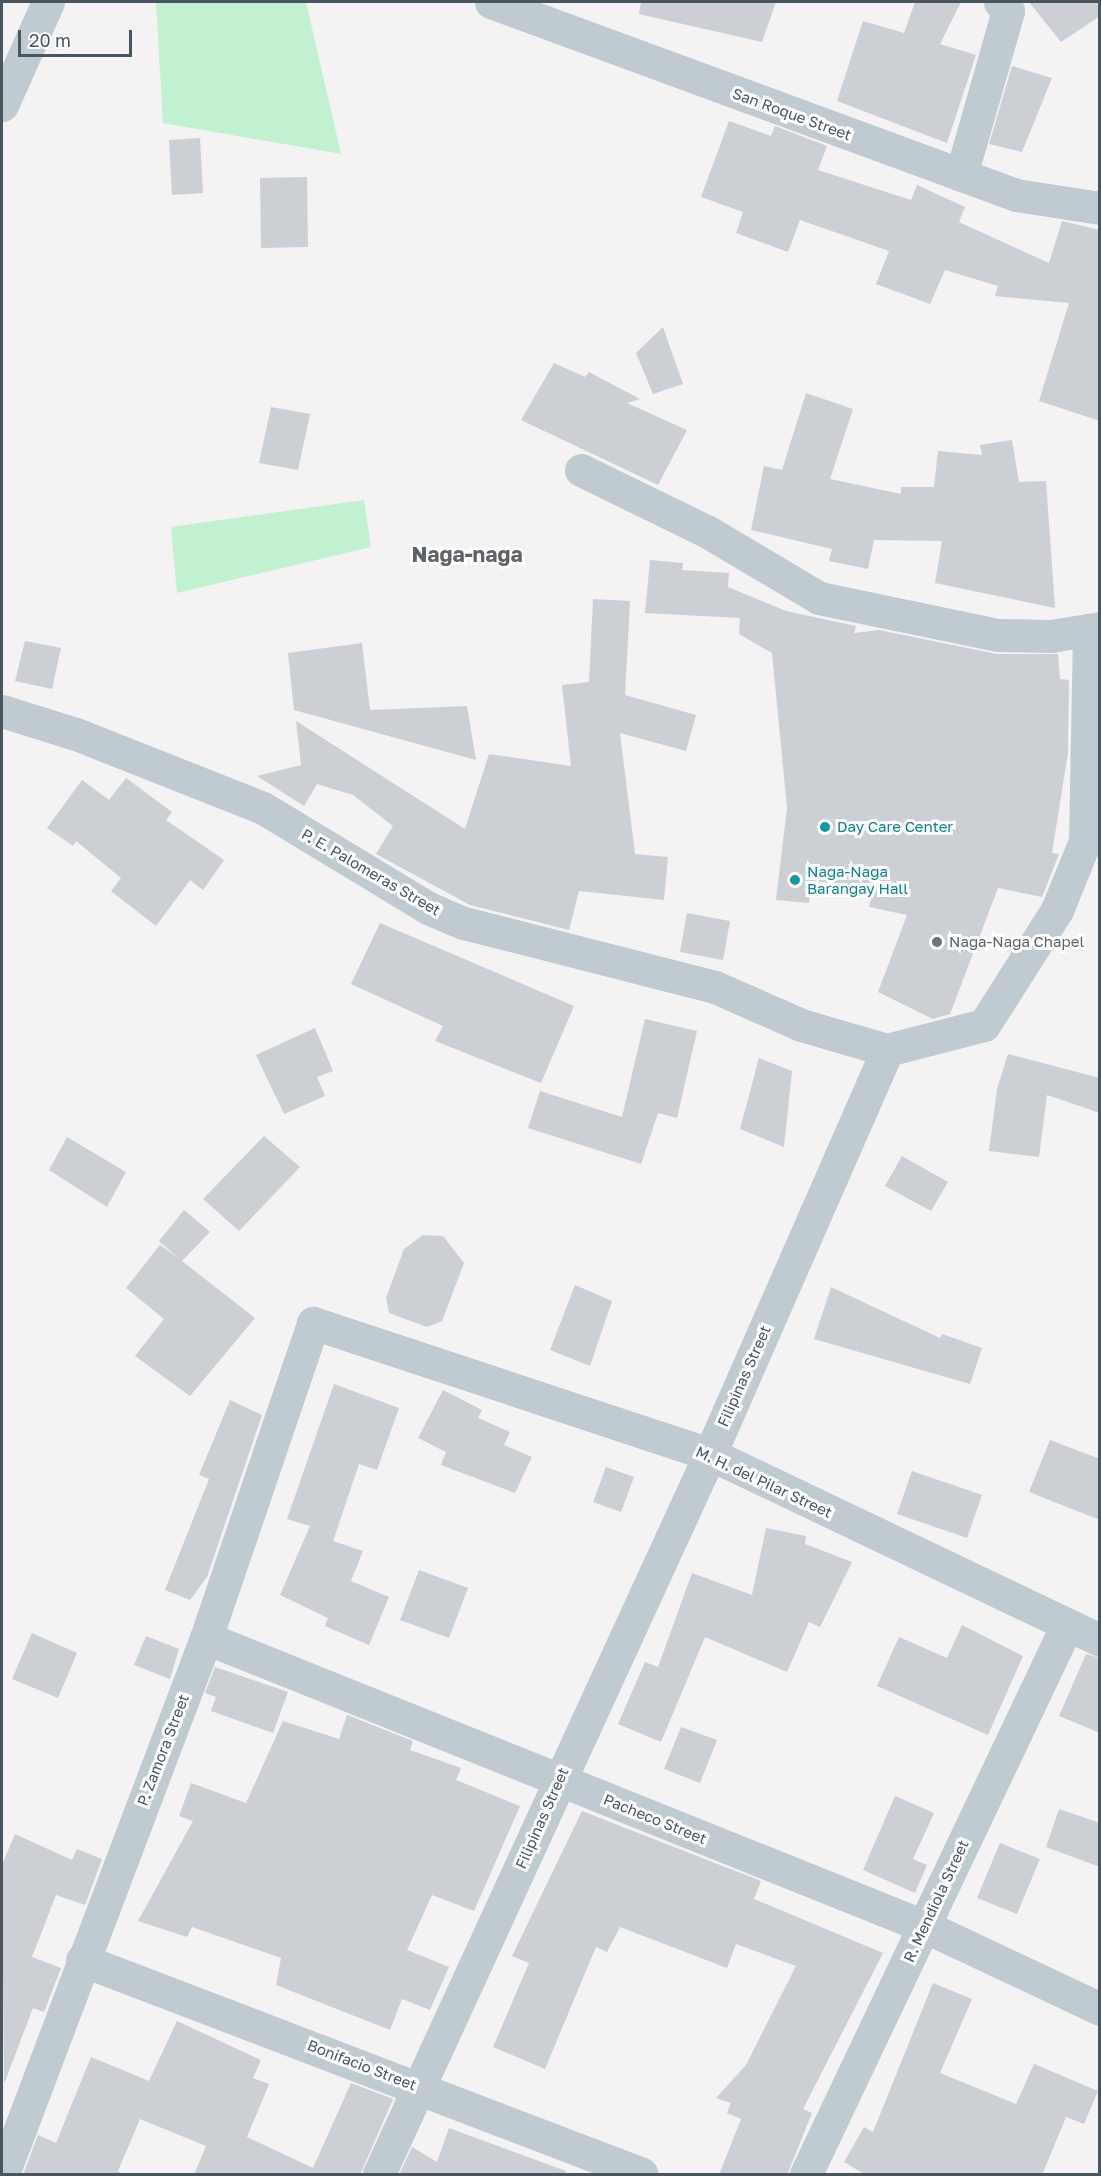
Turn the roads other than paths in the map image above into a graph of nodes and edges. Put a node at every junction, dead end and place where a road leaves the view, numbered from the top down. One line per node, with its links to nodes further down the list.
1 (48, 2): 4 (street)
2 (491, 2): 5 (street, San Roque Street)
3 (1000, 2): 5 (street)
4 (2, 105)
5 (961, 175): 6 (street, San Roque Street)
6 (1100, 208)
7 (581, 470): 8 (street)
8 (1094, 629): 10 (street)
9 (2, 711): 10 (street, P. E. Palomeras Street)
10 (887, 1050): 12 (street, Filipinas Street)
11 (313, 1323): 12 (street, M. H. del Pilar Street); 14 (street, P. Zamora Street)
12 (710, 1454): 13 (street, M. H. del Pilar Street); 16 (street, Filipinas Street)
13 (1066, 1627): 15 (street, M. H. del Pilar Street); 17 (street, R. Mendiola Street)
14 (206, 1638): 16 (street, Pacheco Street); 18 (street, P. Zamora Street)
15 (1100, 1640)
16 (558, 1781): 17 (street, Pacheco Street); 20 (street, Filipinas Street)
17 (924, 1926): 19 (street, Pacheco Street); 24 (street, R. Mendiola Street)
18 (82, 1960): 20 (street, Bonifacio Street); 21 (street, P. Zamora Street)
19 (1100, 2009)
20 (420, 2086): 22 (street, Filipinas Street); 23 (street, Bonifacio Street)
21 (3, 2175)
22 (379, 2175)
23 (642, 2175)
24 (806, 2175)

